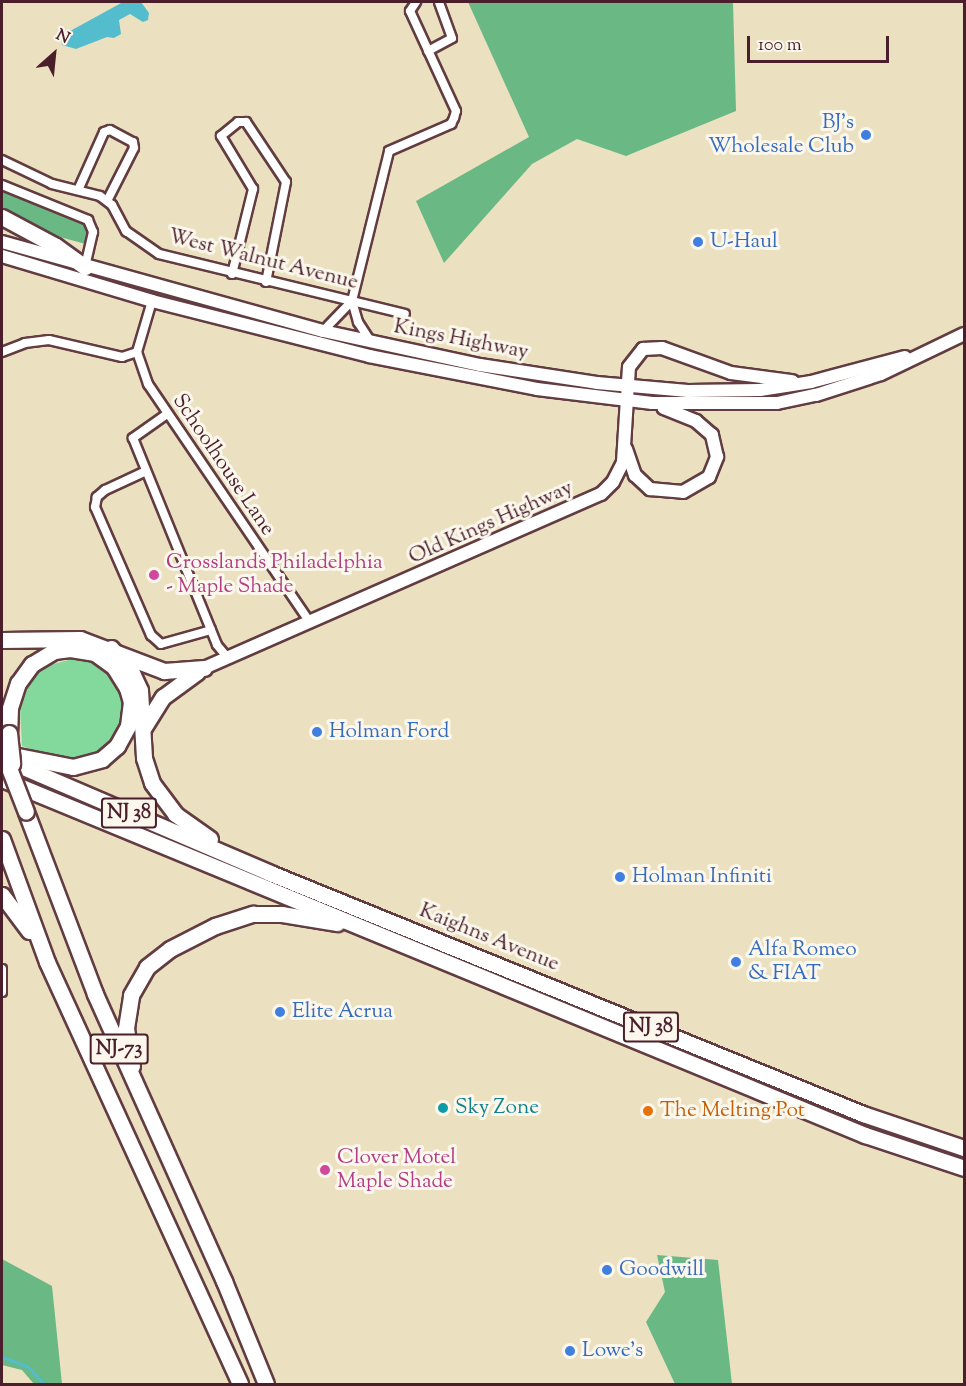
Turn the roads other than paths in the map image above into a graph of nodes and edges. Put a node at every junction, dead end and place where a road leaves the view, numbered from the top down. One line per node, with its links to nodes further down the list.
1 (416, 2): 3 (street)
2 (439, 2): 3 (street)
3 (428, 51): 15 (street)
4 (2, 160): 6 (street)
5 (2, 185): 11 (street)
6 (79, 188): 7 (street); 7 (street)
7 (107, 201): 12 (street, West Walnut Avenue)
8 (2, 217): 11 (highway)
9 (2, 242): 11 (main road, Kings Highway)
10 (2, 256): 14 (main road, Kings Highway)
11 (85, 267): 17 (main road, Kings Highway)
12 (232, 274): 13 (street, West Walnut Avenue); 13 (street)
13 (266, 282): 15 (street, West Walnut Avenue)
14 (152, 301): 21 (street); 25 (main road, Kings Highway)
15 (352, 301): 16 (street, West Walnut Avenue); 17 (street); 19 (street)
16 (405, 314)
17 (322, 331): 19 (main road, Kings Highway)
18 (964, 334): 22 (main road, Kings Highway)
19 (371, 342): 24 (main road, Kings Highway)
20 (2, 352): 21 (street)
21 (137, 352): 27 (street, Schoolhouse Lane)
22 (921, 353): 23 (main road, Kings Highway); 26 (main road, Kings Highway)
23 (808, 383): 24 (main road, Kings Highway); 24 (main road, Old Kings Highway)
24 (628, 386): 25 (main road, Old Kings Highway)
25 (628, 401): 26 (main road); 28 (main road, Old Kings Highway)
26 (652, 403): 28 (main road)
27 (167, 414): 29 (street); 30 (street, Schoolhouse Lane)
28 (626, 446): 30 (main road, Old Kings Highway)
29 (144, 472): 31 (street); 31 (street)
30 (310, 622): 34 (main road, Old Kings Highway)
31 (211, 630): 34 (street)
32 (2, 640): 33 (highway)
33 (111, 648): 35 (highway); 36 (highway)
34 (228, 658): 35 (main road, Old Kings Highway)
35 (204, 668): 36 (highway)
36 (144, 727): 41 (highway)
37 (2, 752): 39 (highway, bridge); 39 (highway, bridge)
38 (2, 758): 41 (highway, Kaighns Avenue / NJ 38)
39 (6, 776): 43 (highway, Kaighns Avenue / NJ 38); 47 (highway, NJ-73, bridge)
40 (2, 839): 44 (highway, NJ-73)
41 (256, 867): 48 (highway, Kaighns Avenue / NJ 38)
42 (2, 895): 44 (highway)
43 (349, 924): 47 (highway); 49 (highway, Kaighns Avenue / NJ 38)
44 (47, 962): 50 (highway, NJ-73)
45 (2, 969): 46 (street)
46 (2, 992)
47 (136, 1087): 51 (highway, NJ-73)
48 (964, 1148)
49 (964, 1168)
50 (240, 1384)
51 (266, 1384)

